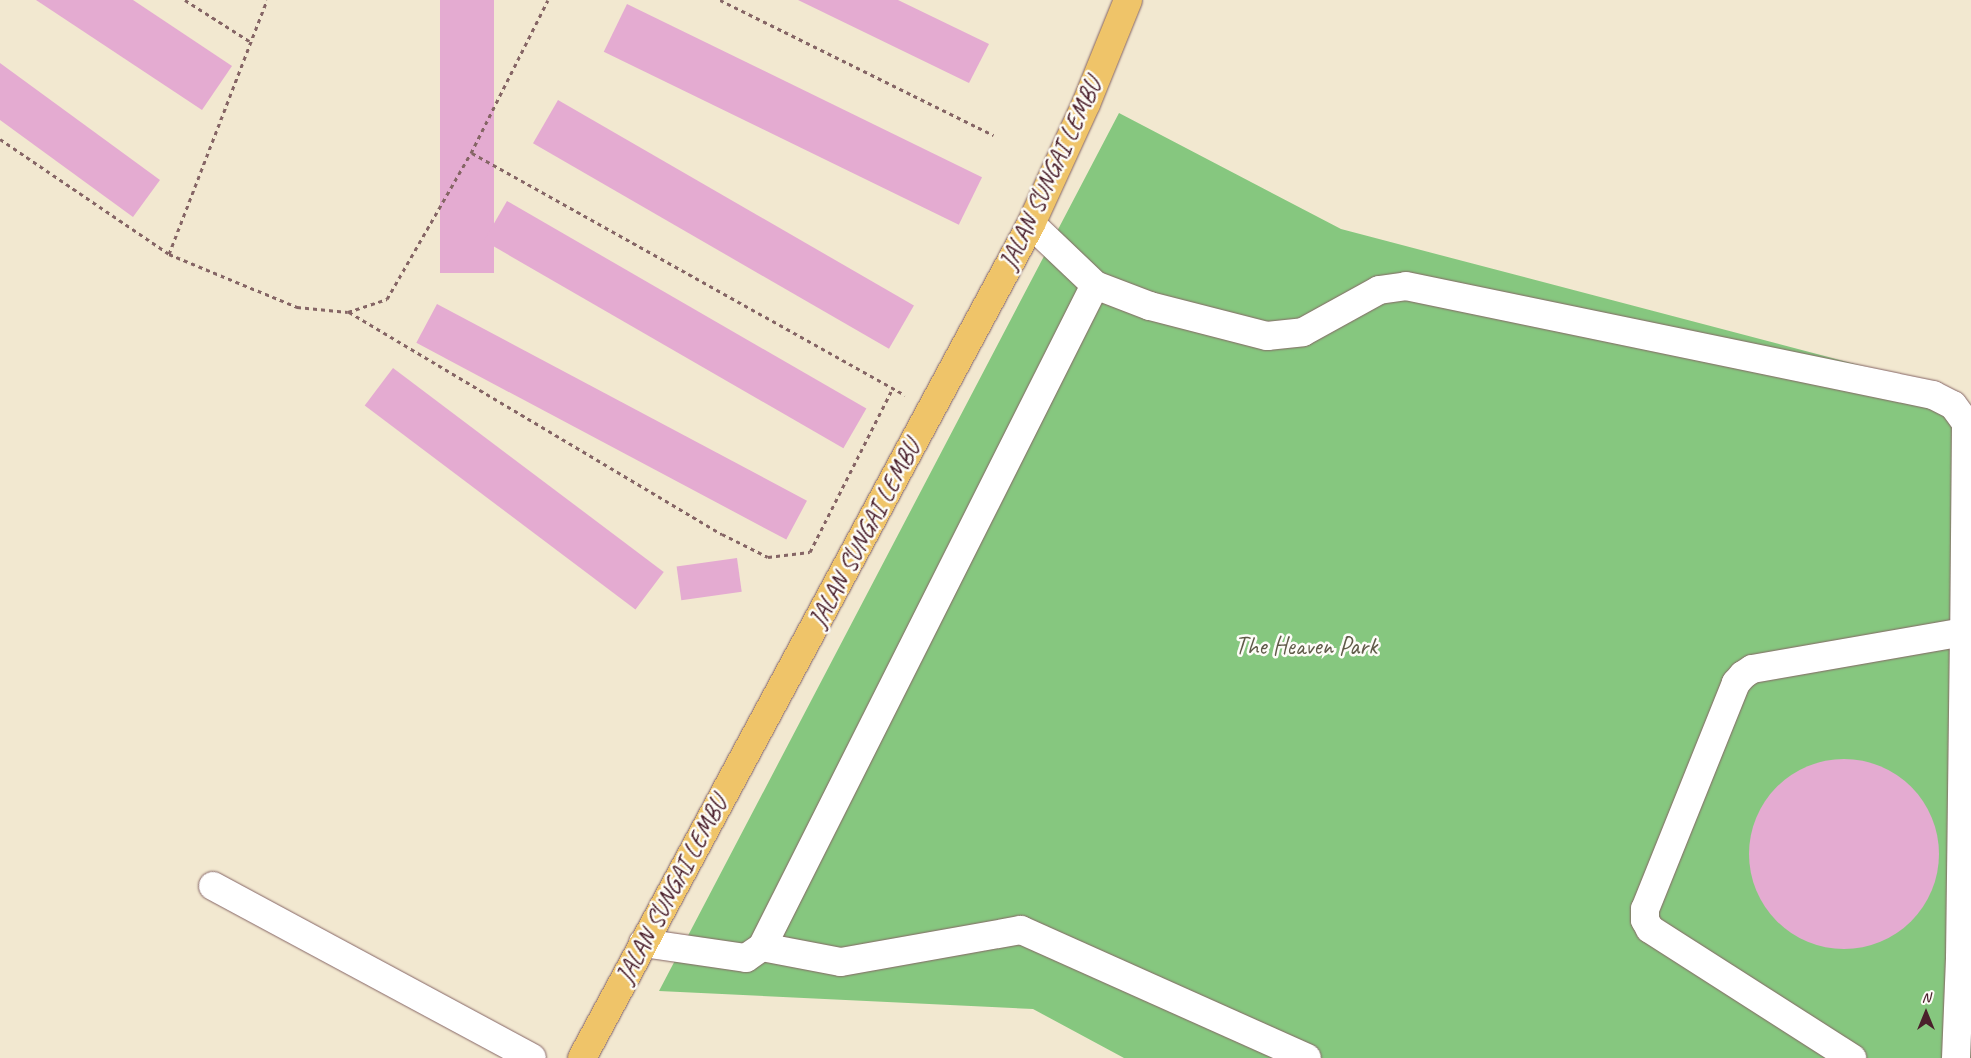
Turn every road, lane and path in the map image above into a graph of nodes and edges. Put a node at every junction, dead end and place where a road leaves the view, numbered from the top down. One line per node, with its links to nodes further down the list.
1 (185, 0): 6 (path)
2 (267, 0): 6 (path)
3 (548, 0): 9 (path)
4 (720, 0): 7 (path)
5 (1128, 0): 10 (main road, JALAN SUNGAI LEMBU)
6 (251, 42): 11 (path)
7 (993, 134)
8 (0, 138): 11 (path)
9 (471, 153): 13 (path); 14 (path)
10 (1031, 224): 12 (lane); 15 (main road, JALAN SUNGAI LEMBU)
11 (169, 254): 13 (path)
12 (1095, 285): 16 (lane); 20 (lane)
13 (348, 312): 14 (path)
14 (893, 388): 15 (path)
15 (932, 410): 19 (main road, JALAN SUNGAI LEMBU)
16 (1968, 596): 17 (lane)
17 (1964, 632): 21 (lane); 25 (lane)
18 (213, 886): 22 (lane)
19 (643, 943): 20 (lane); 23 (main road, JALAN SUNGAI LEMBU)
20 (762, 947): 24 (lane)
21 (1965, 958): 26 (lane)
22 (532, 1058)
23 (582, 1058)
24 (1307, 1058)
25 (1852, 1058)
26 (1956, 1058)

